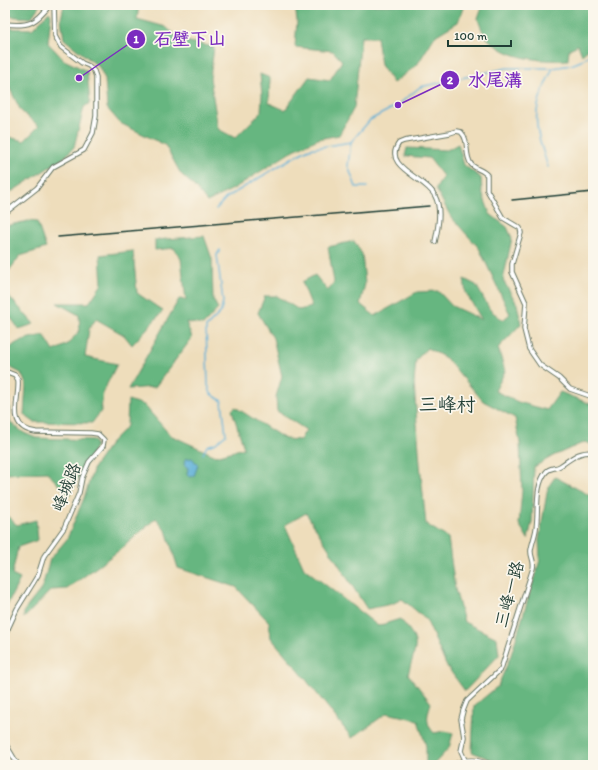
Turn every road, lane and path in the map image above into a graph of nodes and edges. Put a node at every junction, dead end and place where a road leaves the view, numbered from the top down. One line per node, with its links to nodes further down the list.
1 (50, 5): 3 (street)
2 (54, 5): 4 (street)
3 (5, 24)
4 (5, 213)
5 (434, 242): 7 (street)
6 (5, 370): 9 (street, 峰城路)
7 (593, 397)
8 (593, 452): 11 (street, 三峰一路)
9 (5, 635)
10 (5, 743): 12 (street)
11 (465, 760): 13 (street); 14 (street)
12 (18, 765)
13 (454, 765)
14 (494, 765)

